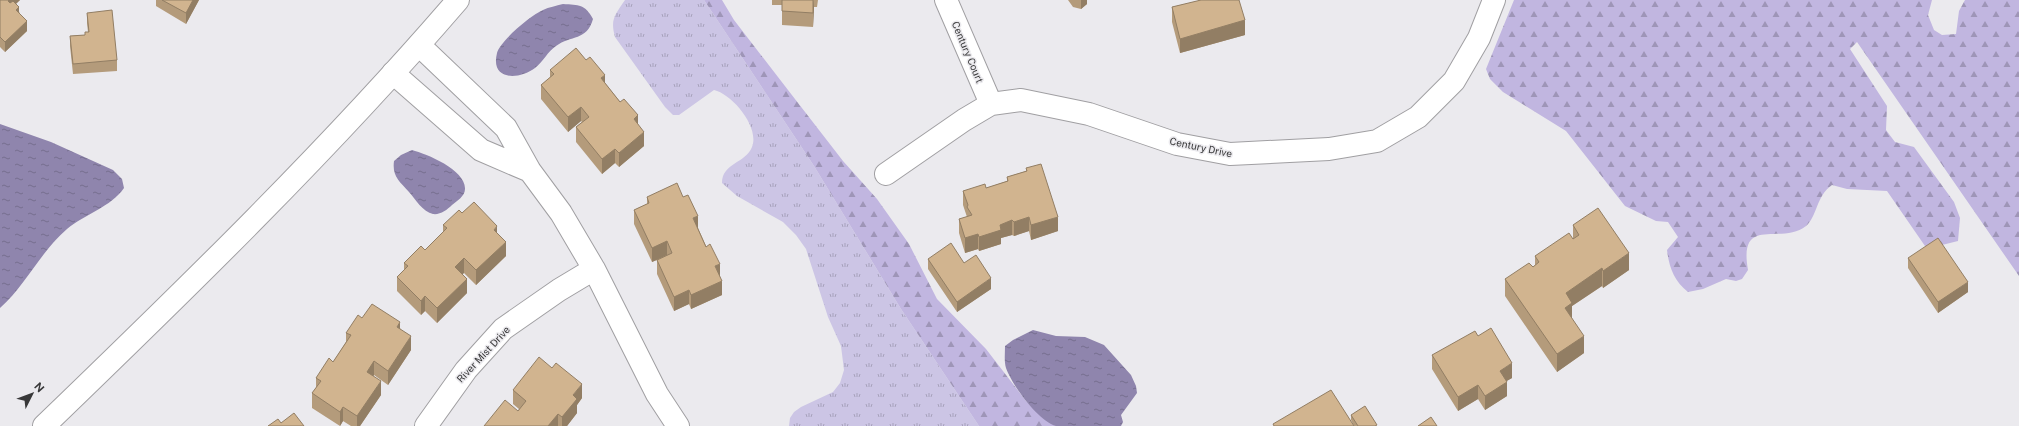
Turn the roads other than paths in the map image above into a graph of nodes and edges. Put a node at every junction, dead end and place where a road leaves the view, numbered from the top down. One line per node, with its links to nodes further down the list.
1 (458, 0): 4 (street)
2 (946, 0): 6 (street, Century Court)
3 (1494, 0): 6 (street, Century Drive)
4 (419, 45): 5 (street); 7 (street)
5 (394, 72): 7 (street); 10 (street)
6 (991, 104): 8 (street, Century Drive)
7 (530, 171): 9 (street)
8 (886, 174)
9 (594, 270): 11 (street, River Mist Drive); 12 (street)
10 (44, 426)
11 (426, 426)
12 (678, 426)

